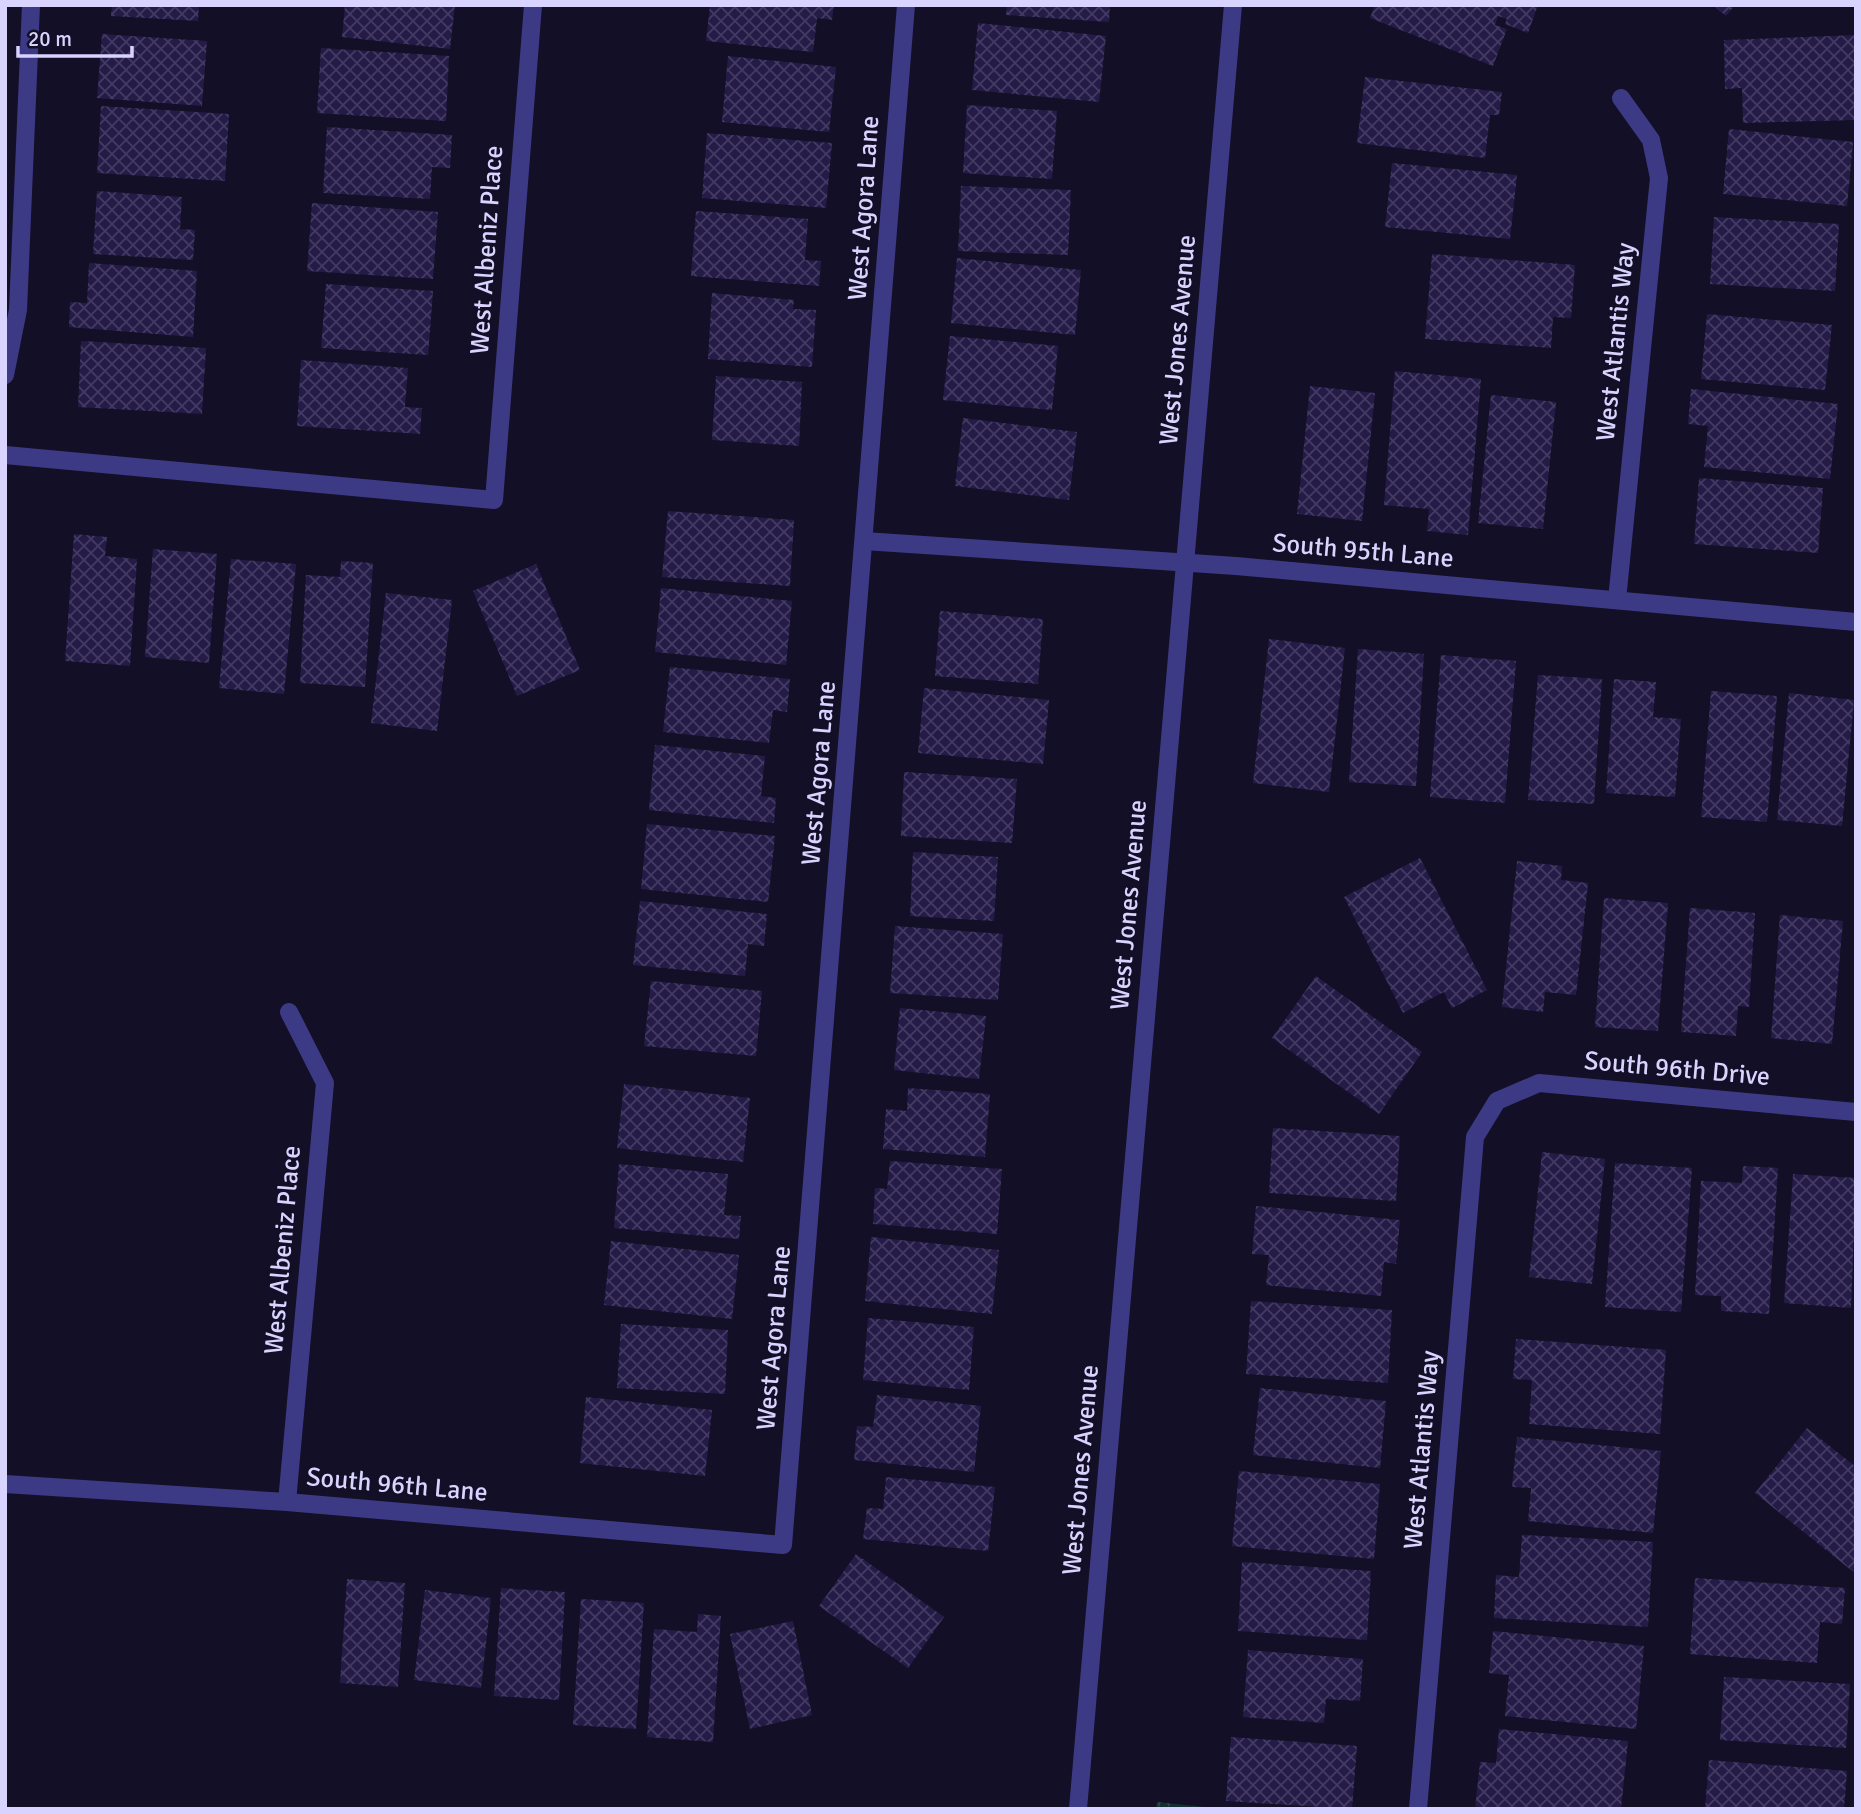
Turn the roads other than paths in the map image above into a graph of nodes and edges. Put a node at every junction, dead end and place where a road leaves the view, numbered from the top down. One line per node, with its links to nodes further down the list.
1 (31, 5): 6 (street)
2 (533, 5): 7 (street, West Albeniz Place)
3 (906, 5): 8 (street, West Agora Lane)
4 (1233, 5): 9 (street, West Jones Avenue)
5 (1621, 98): 10 (street, West Atlantis Way)
6 (5, 375)
7 (5, 455)
8 (864, 541): 9 (street, South 95th Lane); 17 (street, West Agora Lane)
9 (1185, 563): 10 (street, South 95th Lane); 18 (street, West Jones Avenue)
10 (1617, 600): 11 (street, South 95th Lane)
11 (1856, 622)
12 (289, 1012): 16 (street, West Albeniz Place)
13 (1497, 1101): 14 (street, South 96th Drive); 19 (street, West Atlantis Way)
14 (1856, 1112)
15 (5, 1484): 16 (street, South 96th Lane)
16 (287, 1502): 17 (street, South 96th Lane)
17 (783, 1545)
18 (1079, 1809)
19 (1418, 1809)

